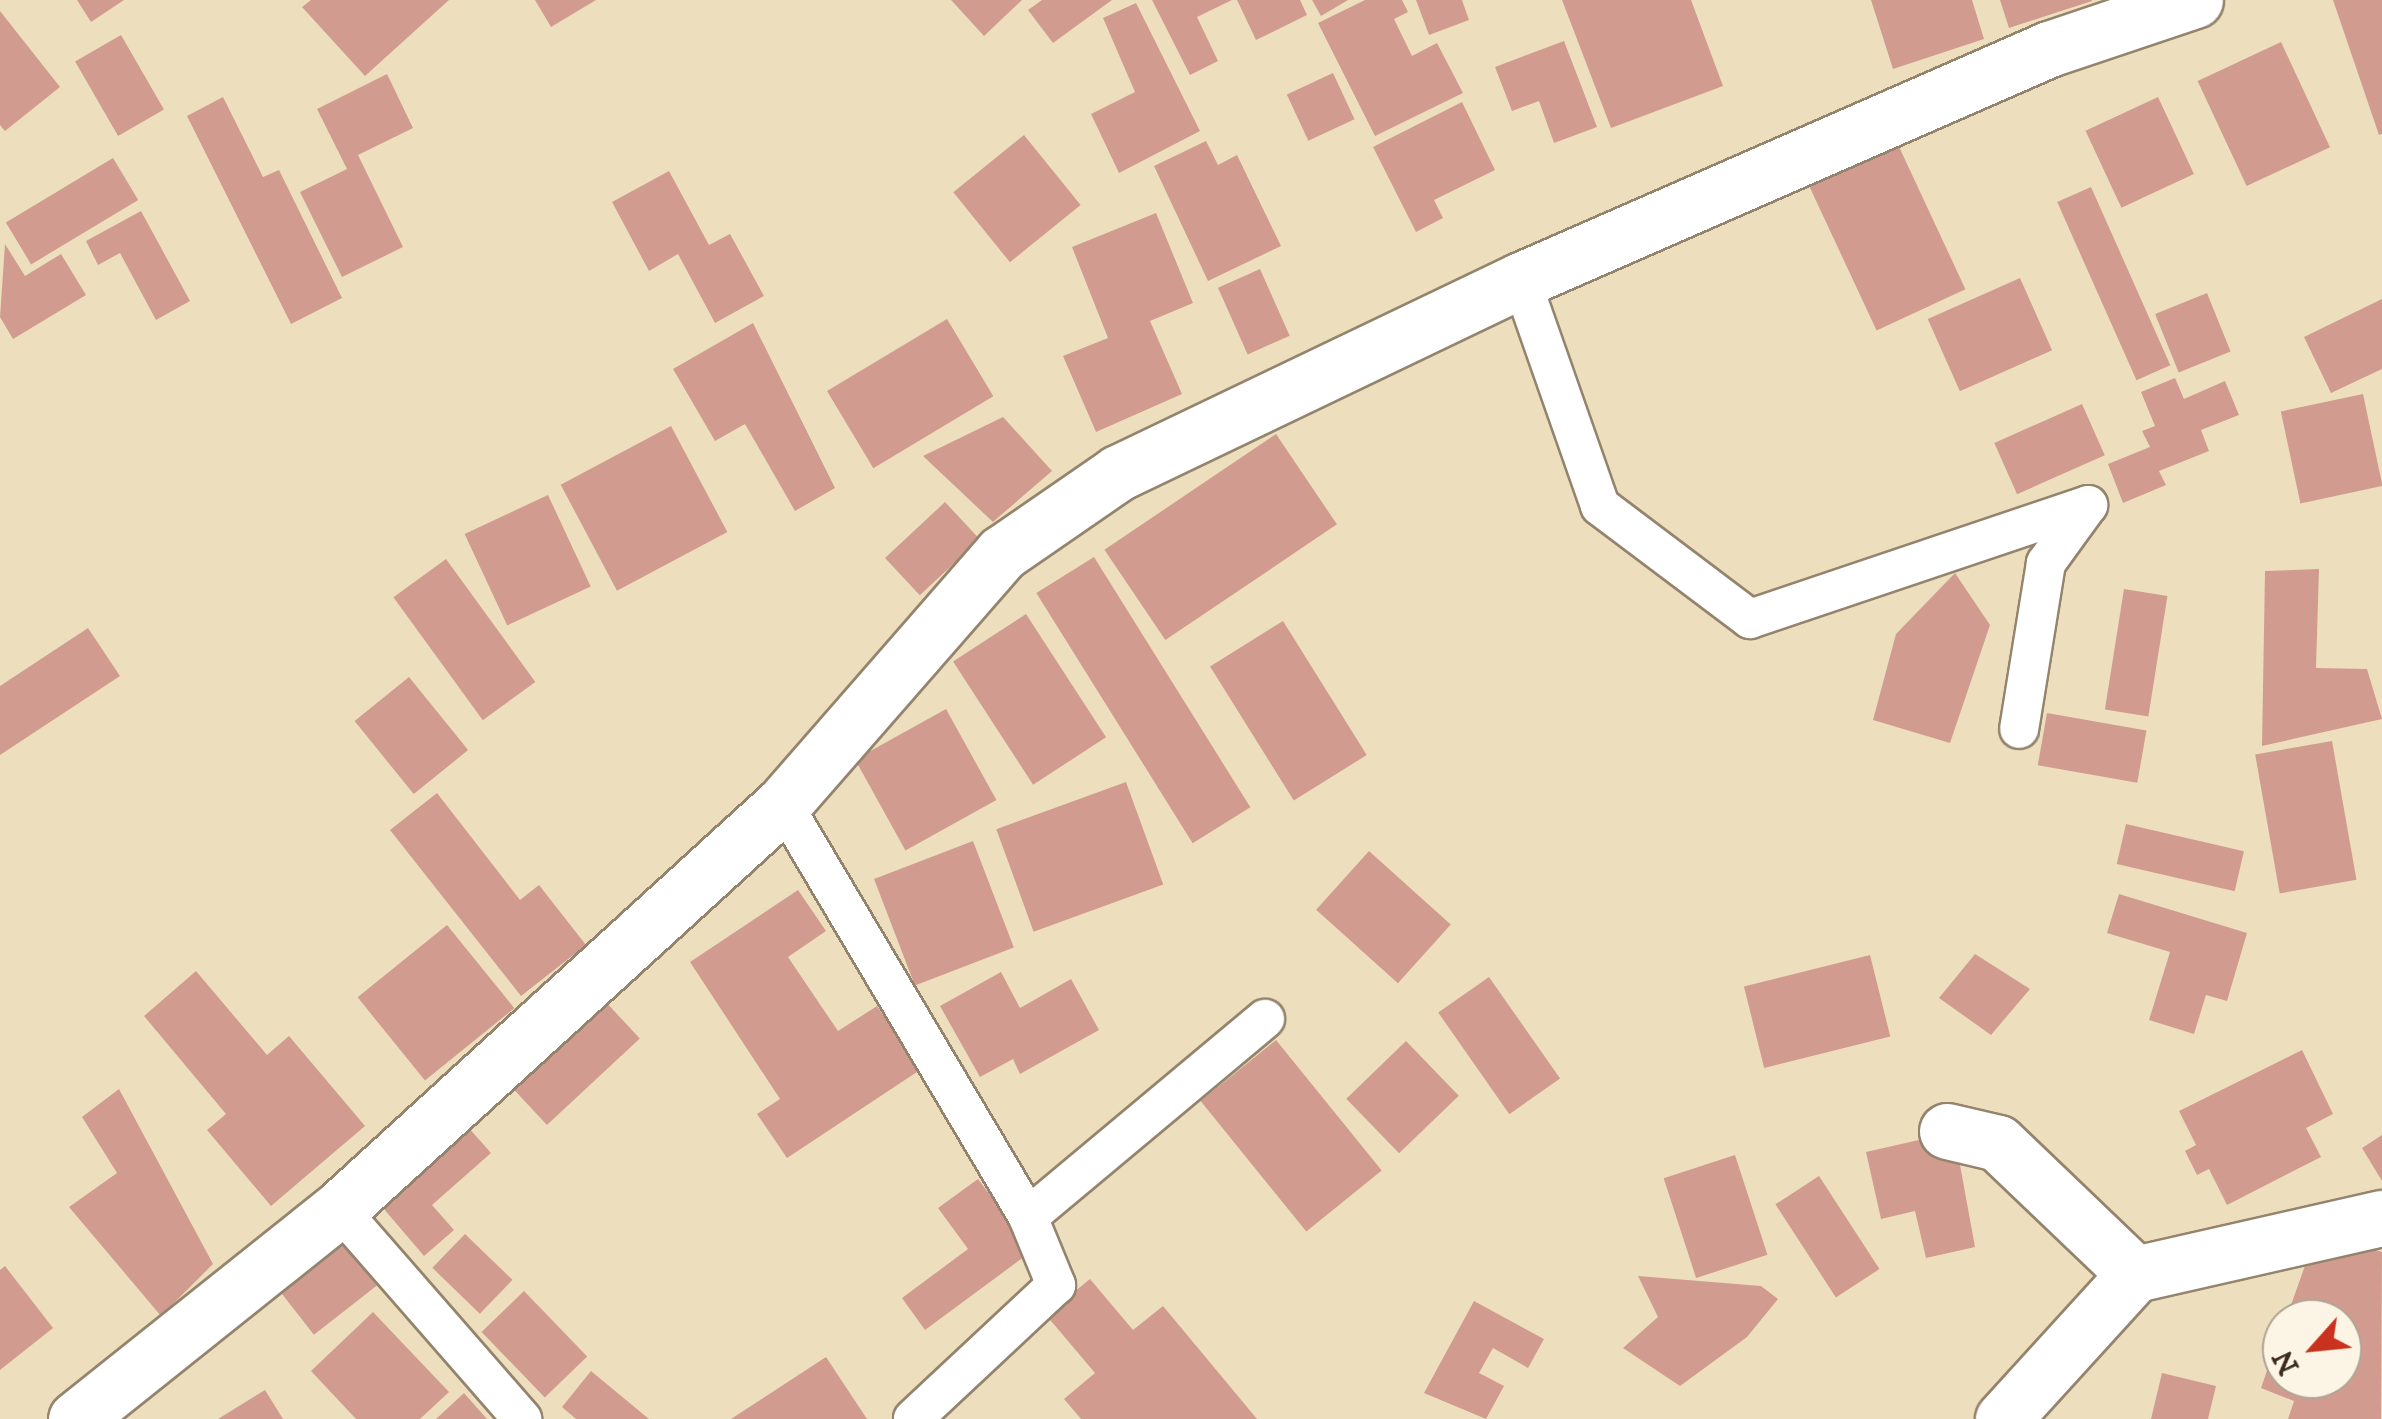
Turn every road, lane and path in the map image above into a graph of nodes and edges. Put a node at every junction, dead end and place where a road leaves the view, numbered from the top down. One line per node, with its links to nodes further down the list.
1 (2195, 0): 2 (street)
2 (1521, 280): 3 (lane); 4 (street)
3 (2019, 729)
4 (782, 804): 7 (street); 8 (lane)
5 (1265, 1019): 8 (lane)
6 (1946, 1131): 10 (street)
7 (338, 1209): 11 (street); 12 (lane)
8 (1028, 1217): 13 (lane)
9 (2382, 1218): 10 (street)
10 (2135, 1274): 14 (street)
11 (76, 1419)
12 (522, 1419)
13 (913, 1419)
14 (2003, 1419)

